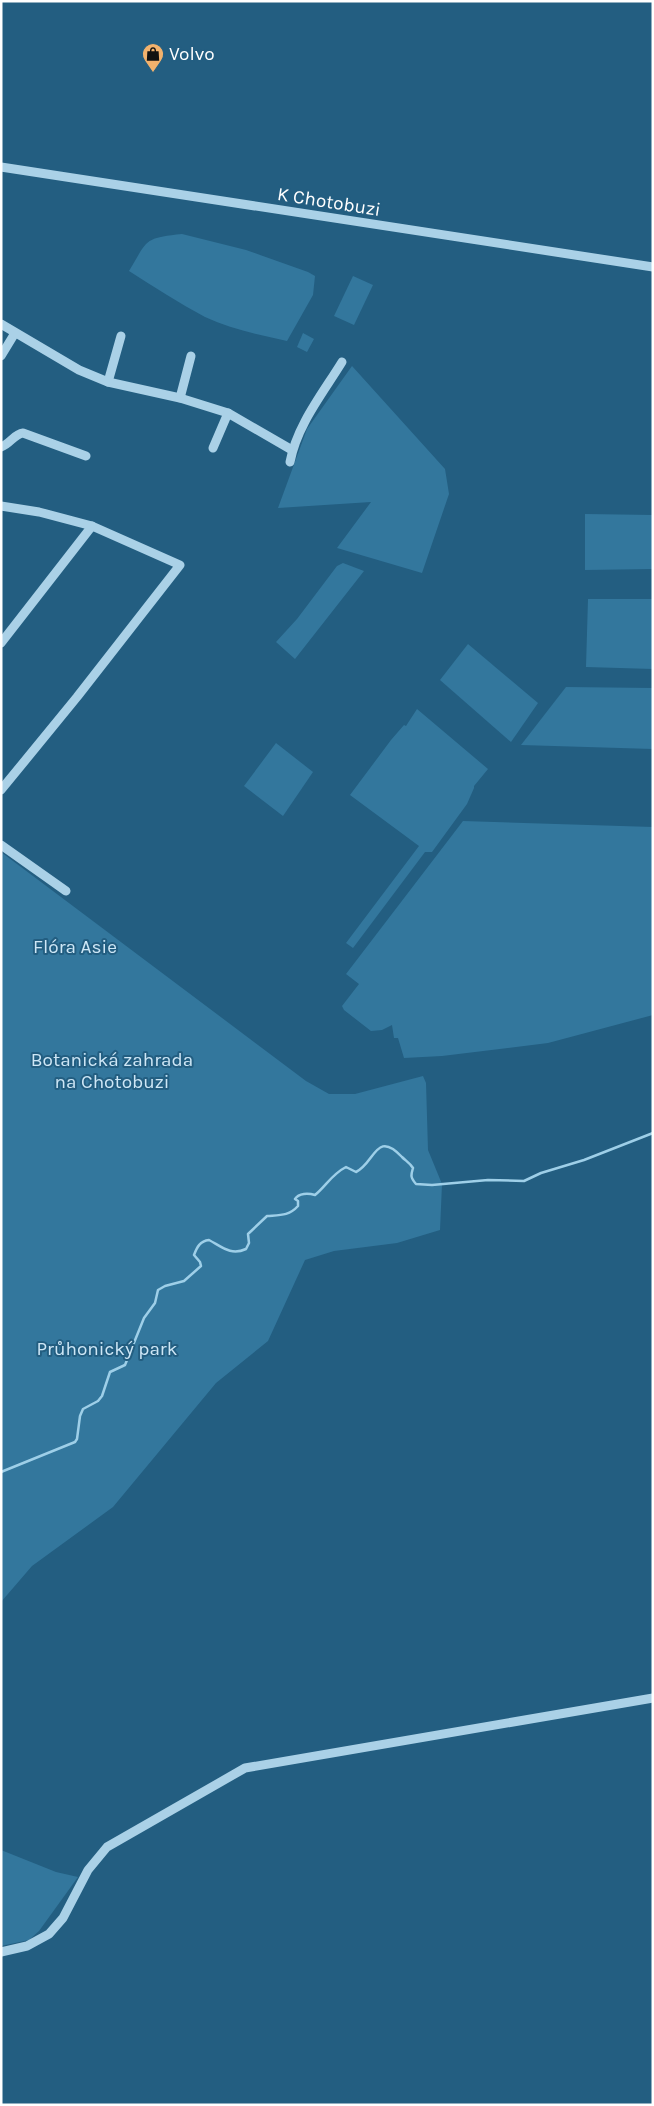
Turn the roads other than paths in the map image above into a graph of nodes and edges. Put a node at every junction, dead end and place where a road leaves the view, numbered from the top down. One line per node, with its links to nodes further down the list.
1 (1, 167): 2 (street, K Chotobuzi)
2 (653, 267)
3 (1, 324): 4 (street)
4 (15, 333): 6 (street); 9 (street)
5 (122, 336): 9 (street)
6 (1, 356)
7 (191, 356): 10 (street)
8 (342, 362): 14 (street)
9 (108, 382): 10 (street)
10 (180, 398): 11 (street)
11 (228, 413): 13 (street); 14 (street)
12 (1, 447): 15 (street)
13 (213, 448)
14 (292, 450): 16 (street)
15 (86, 456)
16 (290, 462)
17 (1, 506): 18 (street)
18 (92, 526): 19 (street); 20 (street)
19 (1, 644)
20 (1, 790)
21 (1, 845): 22 (street)
22 (66, 891)
23 (653, 1698): 24 (street)
24 (1, 1952)

